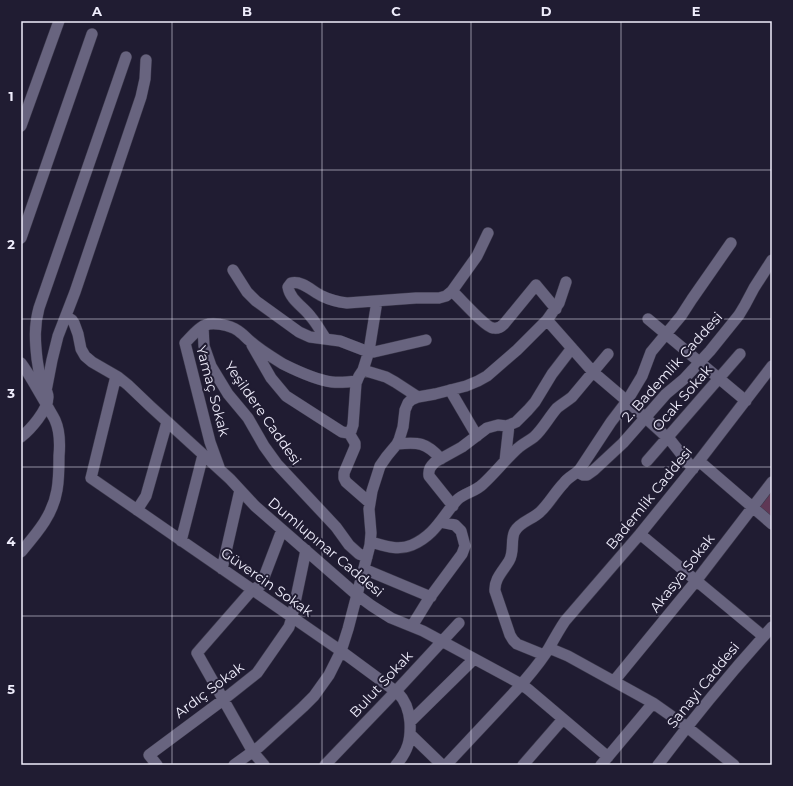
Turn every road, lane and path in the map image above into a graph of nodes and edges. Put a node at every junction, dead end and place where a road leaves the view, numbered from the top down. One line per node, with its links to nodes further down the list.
1 (59, 21): 5 (street)
2 (92, 34): 7 (street)
3 (126, 58): 36 (street)
4 (146, 60): 15 (street)
5 (21, 126)
6 (488, 233): 12 (street)
7 (21, 238)
8 (731, 243): 19 (street)
9 (772, 260): 27 (street, 2. Bademlik Caddesi)
10 (233, 270): 20 (street)
11 (566, 282): 14 (street)
12 (452, 291): 13 (street); 14 (street)
13 (377, 301): 20 (street); 24 (street)
14 (556, 309): 17 (street)
15 (66, 316): 32 (street, Dumlupınar Caddesi); 36 (street)
16 (648, 319): 19 (street)
17 (547, 320): 23 (street); 35 (street)
18 (204, 326): 22 (street); 54 (street, Yamaç Sokak); 70 (street, Yeşildere Caddesi)
19 (666, 334): 27 (street); 38 (street)
20 (326, 339): 24 (street)
21 (426, 340): 24 (street)
22 (249, 341): 34 (street); 44 (street)
23 (572, 348): 31 (street); 43 (street)
24 (369, 352): 30 (street)
25 (608, 354): 31 (street)
26 (740, 354): 33 (street, Ocak Sokak)
27 (700, 362): 33 (street); 41 (street, 2. Bademlik Caddesi)
28 (21, 363): 40 (street)
29 (772, 366): 39 (street, Bademlik Caddesi)
30 (363, 370): 34 (street); 37 (street)
31 (593, 372): 38 (street); 51 (street)
32 (116, 376): 42 (street, Dumlupınar Caddesi); 61 (street, Güvercin Sokak)
33 (719, 378): 39 (street); 47 (street, Ocak Sokak)
34 (357, 381): 44 (street)
35 (450, 390): 37 (street); 45 (street)
36 (46, 391): 40 (street)
37 (418, 397): 48 (street)
38 (627, 401): 41 (street); 55 (street)
39 (746, 401): 53 (street, Bademlik Caddesi)
40 (47, 405): 46 (street); 69 (street)
41 (645, 417): 47 (street); 55 (street, 2. Bademlik Caddesi)
42 (167, 422): 49 (street, Dumlupınar Caddesi); 61 (street)
43 (509, 425): 45 (street); 51 (street)
44 (349, 433): 58 (street)
45 (477, 436): 50 (street)
46 (21, 437)
47 (667, 437): 52 (street, Ocak Sokak); 53 (street)
48 (397, 444): 50 (street); 58 (street)
49 (203, 455): 54 (street, Dumlupınar Caddesi); 66 (street)
50 (441, 459): 59 (street)
51 (505, 460): 59 (street)
52 (647, 461)
53 (696, 465): 60 (street); 65 (street, Bademlik Caddesi)
54 (220, 470): 57 (street, Dumlupınar Caddesi)
55 (577, 472): 84 (street)
56 (772, 482): 60 (street, Akasya Sokak)
57 (240, 490): 64 (street, Dumlupınar Caddesi); 71 (street)
58 (370, 503): 67 (street)
59 (453, 506): 62 (street)
60 (753, 507): 63 (street); 73 (street, Akasya Sokak)
61 (137, 510): 66 (street, Güvercin Sokak)
62 (440, 522): 67 (street); 76 (street)
63 (772, 524)
64 (282, 530): 68 (street, Dumlupınar Caddesi); 74 (street)
65 (640, 534): 73 (street); 84 (street, Bademlik Caddesi)
66 (181, 541): 71 (street, Güvercin Sokak)
67 (371, 542): 70 (street)
68 (306, 550): 75 (street, Dumlupınar Caddesi); 77 (street, Ardıç Sokak)
69 (21, 552)
70 (367, 557): 72 (street)
71 (222, 569): 74 (street, Güvercin Sokak)
72 (364, 569): 75 (street); 76 (street)
73 (696, 581): 81 (street); 86 (street, Akasya Sokak)
74 (252, 590): 77 (street, Güvercin Sokak); 89 (street)
75 (357, 595): 79 (street, Dumlupınar Caddesi); 83 (street)
76 (431, 597): 79 (street)
77 (292, 617): 83 (street, Güvercin Sokak); 89 (street, Ardıç Sokak)
78 (459, 623): 82 (street, Bulut Sokak)
79 (412, 626): 82 (street, Dumlupınar Caddesi)
80 (772, 627): 81 (street, Sanayi Caddesi)
81 (763, 636): 93 (street, Sanayi Caddesi)
82 (442, 641): 85 (street, Dumlupınar Caddesi); 88 (street, Bulut Sokak)
83 (341, 651): 88 (street, Güvercin Sokak); 95 (street)
84 (547, 652): 86 (street); 87 (street, Bademlik Caddesi)
85 (474, 659): 87 (street, Dumlupınar Caddesi); 92 (street)
86 (614, 681): 90 (street)
87 (521, 684): 91 (street, Dumlupınar Caddesi); 104 (street, Bademlik Caddesi)
88 (396, 691): 92 (street, Güvercin Sokak); 101 (street, Bulut Sokak)
89 (223, 700): 95 (street); 98 (street, Ardıç Sokak)
90 (653, 703): 93 (street); 96 (street)
91 (563, 719): 96 (street, Dumlupınar Caddesi); 105 (street)
92 (410, 722): 94 (street, Güvercin Sokak)
93 (687, 727): 97 (street); 106 (street, Sanayi Caddesi)
94 (410, 734): 102 (street, Güvercin Sokak); 103 (street)
95 (253, 752): 99 (street); 100 (street)
96 (605, 761)
97 (728, 763)
98 (156, 765)
99 (234, 765)
100 (264, 765)
101 (325, 765)
102 (396, 765)
103 (442, 765)
104 (446, 765)
105 (523, 765)
106 (658, 765)

